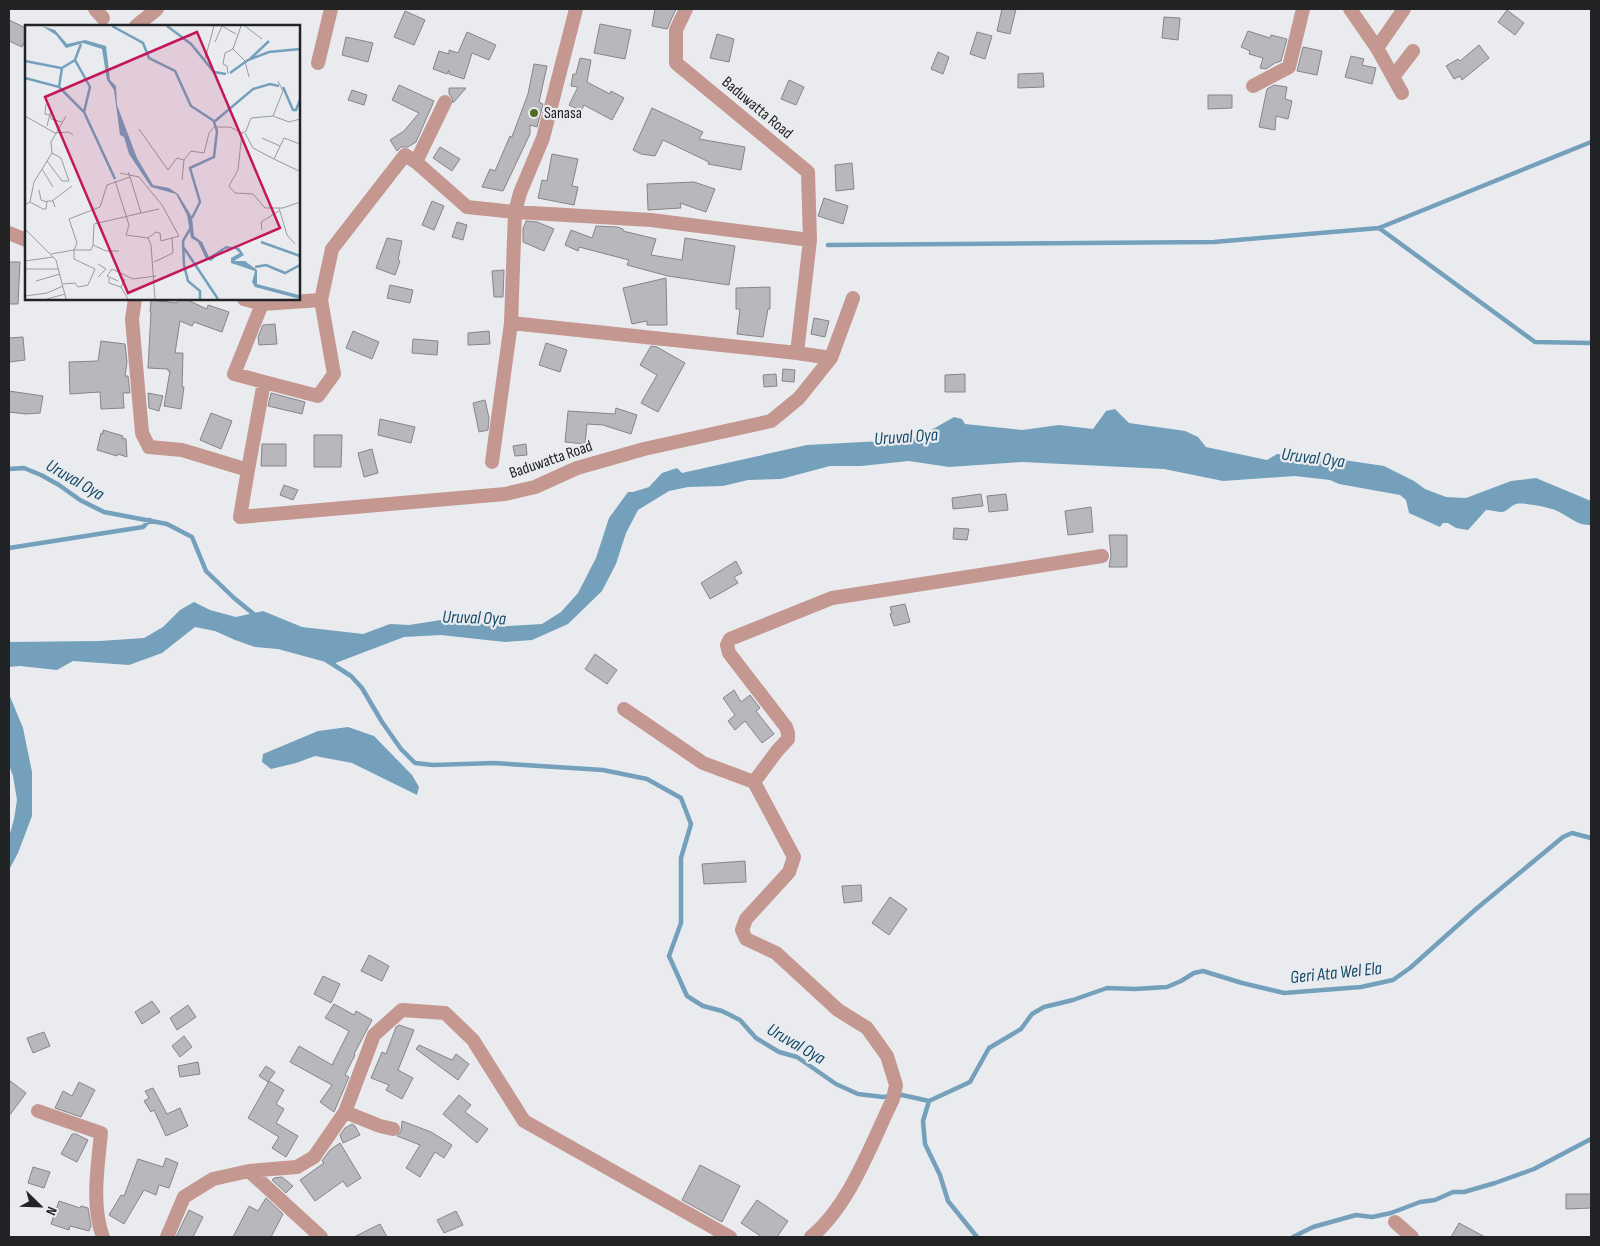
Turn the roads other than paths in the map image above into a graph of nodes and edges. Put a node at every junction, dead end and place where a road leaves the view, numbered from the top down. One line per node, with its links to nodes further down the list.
1 (156, 9): 8 (street)
2 (331, 9): 11 (street)
3 (576, 9): 17 (street, Baduwatta Road)
4 (686, 9): 20 (street, Baduwatta Road)
5 (1303, 9): 13 (street)
6 (1350, 9): 9 (street)
7 (1404, 9): 9 (street)
8 (137, 25)
9 (1377, 48): 12 (street)
10 (1413, 51): 12 (street)
11 (318, 63)
12 (1394, 77): 14 (street)
13 (1254, 86)
14 (1402, 93)
15 (445, 102): 16 (street)
16 (416, 162): 17 (street); 24 (street)
17 (519, 212): 20 (street); 26 (street, Baduwatta Road)
18 (9, 233): 19 (street)
19 (25, 240)
20 (810, 240): 27 (street, Baduwatta Road)
21 (853, 298): 28 (street, Baduwatta Road)
22 (135, 300): 31 (street)
23 (248, 300): 25 (street)
24 (321, 300): 25 (street); 29 (street)
25 (262, 304): 29 (street)
26 (511, 323): 27 (street); 30 (street, Baduwatta Road)
27 (797, 353): 28 (street)
28 (831, 358): 31 (street, Baduwatta Road)
29 (264, 382): 31 (street)
30 (492, 462)
31 (248, 470)
32 (1102, 556): 34 (street)
33 (624, 709): 34 (street)
34 (754, 782): 44 (street)
35 (38, 1111): 41 (street)
36 (345, 1112): 37 (street); 38 (street); 43 (street)
37 (393, 1129)
38 (249, 1171): 40 (street); 42 (street)
39 (1395, 1222): 45 (street)
40 (168, 1234)
41 (103, 1237)
42 (321, 1237)
43 (730, 1237)
44 (811, 1237)
45 (1412, 1237)

